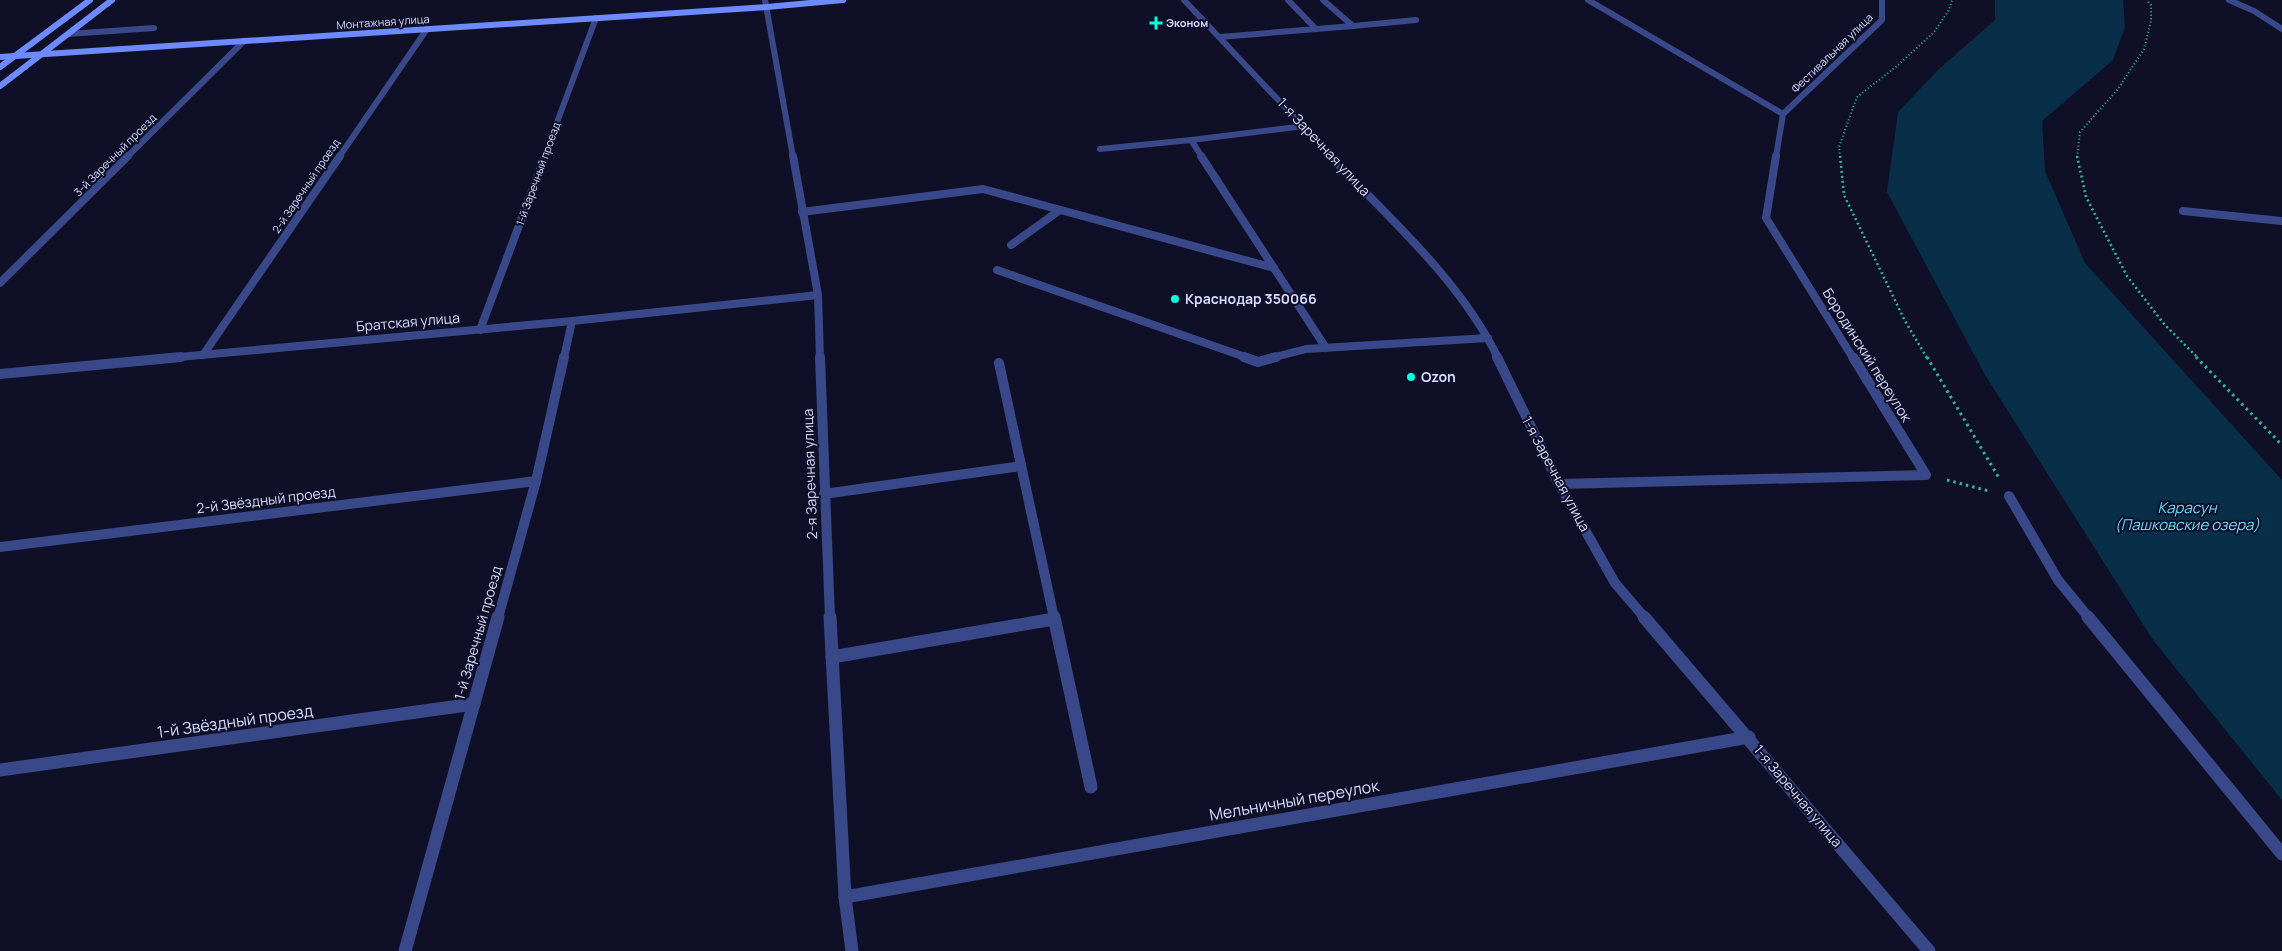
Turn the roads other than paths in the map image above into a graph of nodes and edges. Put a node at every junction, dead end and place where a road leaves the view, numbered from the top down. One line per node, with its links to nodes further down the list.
1 (90, 0): 22 (main road)
2 (112, 0): 18 (main road)
3 (843, 0): 10 (main road, Монтажная улица)
4 (1184, 0): 19 (street, 1-я Заречная улица)
5 (1288, 0): 16 (street)
6 (1323, 0): 13 (street)
7 (1588, 0): 26 (street)
8 (1882, 0): 26 (street, Фестивальная улица)
9 (2229, 0): 17 (street)
10 (766, 4): 11 (main road, Монтажная улица); 32 (street, 2-я Заречная улица)
11 (596, 18): 15 (main road, Монтажная улица); 40 (street, 1-й Заречный проезд)
12 (1416, 20): 13 (street)
13 (1353, 26): 16 (street)
14 (154, 28): 18 (street)
15 (427, 29): 20 (main road, Монтажная улица); 43 (street, 2-й Заречный проезд)
16 (1316, 29): 19 (street)
17 (2282, 29)
18 (68, 34): 21 (main road)
19 (1220, 37): 27 (street, 1-я Заречная улица)
20 (244, 41): 21 (main road, Монтажная улица); 37 (street, 3-й Заречный проезд)
21 (41, 55): 22 (main road, Монтажная улица); 25 (main road)
22 (14, 56): 23 (main road, Монтажная улица); 24 (main road)
23 (0, 57)
24 (0, 67)
25 (0, 86)
26 (1783, 114): 48 (street, Бородинский переулок)
27 (1305, 126): 28 (street); 41 (street, 1-я Заречная улица)
28 (1191, 140): 29 (street); 35 (street)
29 (1100, 149)
30 (1060, 210): 32 (street); 34 (street); 35 (street)
31 (2183, 211): 33 (street)
32 (802, 212): 38 (street, 2-я Заречная улица)
33 (2282, 221)
34 (1011, 245)
35 (1274, 268): 42 (street)
36 (997, 270): 42 (street)
37 (0, 284)
38 (818, 295): 39 (street, Братская улица); 49 (street, 2-я Заречная улица)
39 (572, 322): 40 (street, Братская улица); 47 (street, 1-й Заречный проезд)
40 (480, 330): 43 (street, Братская улица)
41 (1488, 338): 42 (street); 48 (street, 1-я Заречная улица)
42 (1326, 348)
43 (203, 355): 45 (street, Братская улица)
44 (999, 363): 46 (street)
45 (0, 374)
46 (1021, 466): 49 (street); 52 (street)
47 (536, 480): 51 (street, 2-й Звёздный проезд); 54 (street, 1-й Заречный проезд)
48 (1559, 484): 55 (street, 1-я Заречная улица)
49 (824, 494): 53 (street, 2-я Заречная улица)
50 (2009, 496): 58 (street)
51 (0, 547)
52 (1054, 620): 53 (street); 57 (street)
53 (832, 657): 59 (street, 2-я Заречная улица)
54 (474, 704): 56 (street, 1-й Звёздный проезд); 60 (street, 1-й Заречный проезд)
55 (1749, 737): 59 (street, Мельничный переулок); 62 (street, 1-я Заречная улица)
56 (0, 770)
57 (1091, 788)
58 (2282, 854)
59 (845, 897): 61 (street, 2-я Заречная улица)
60 (404, 951)
61 (852, 951)
62 (1929, 951)

